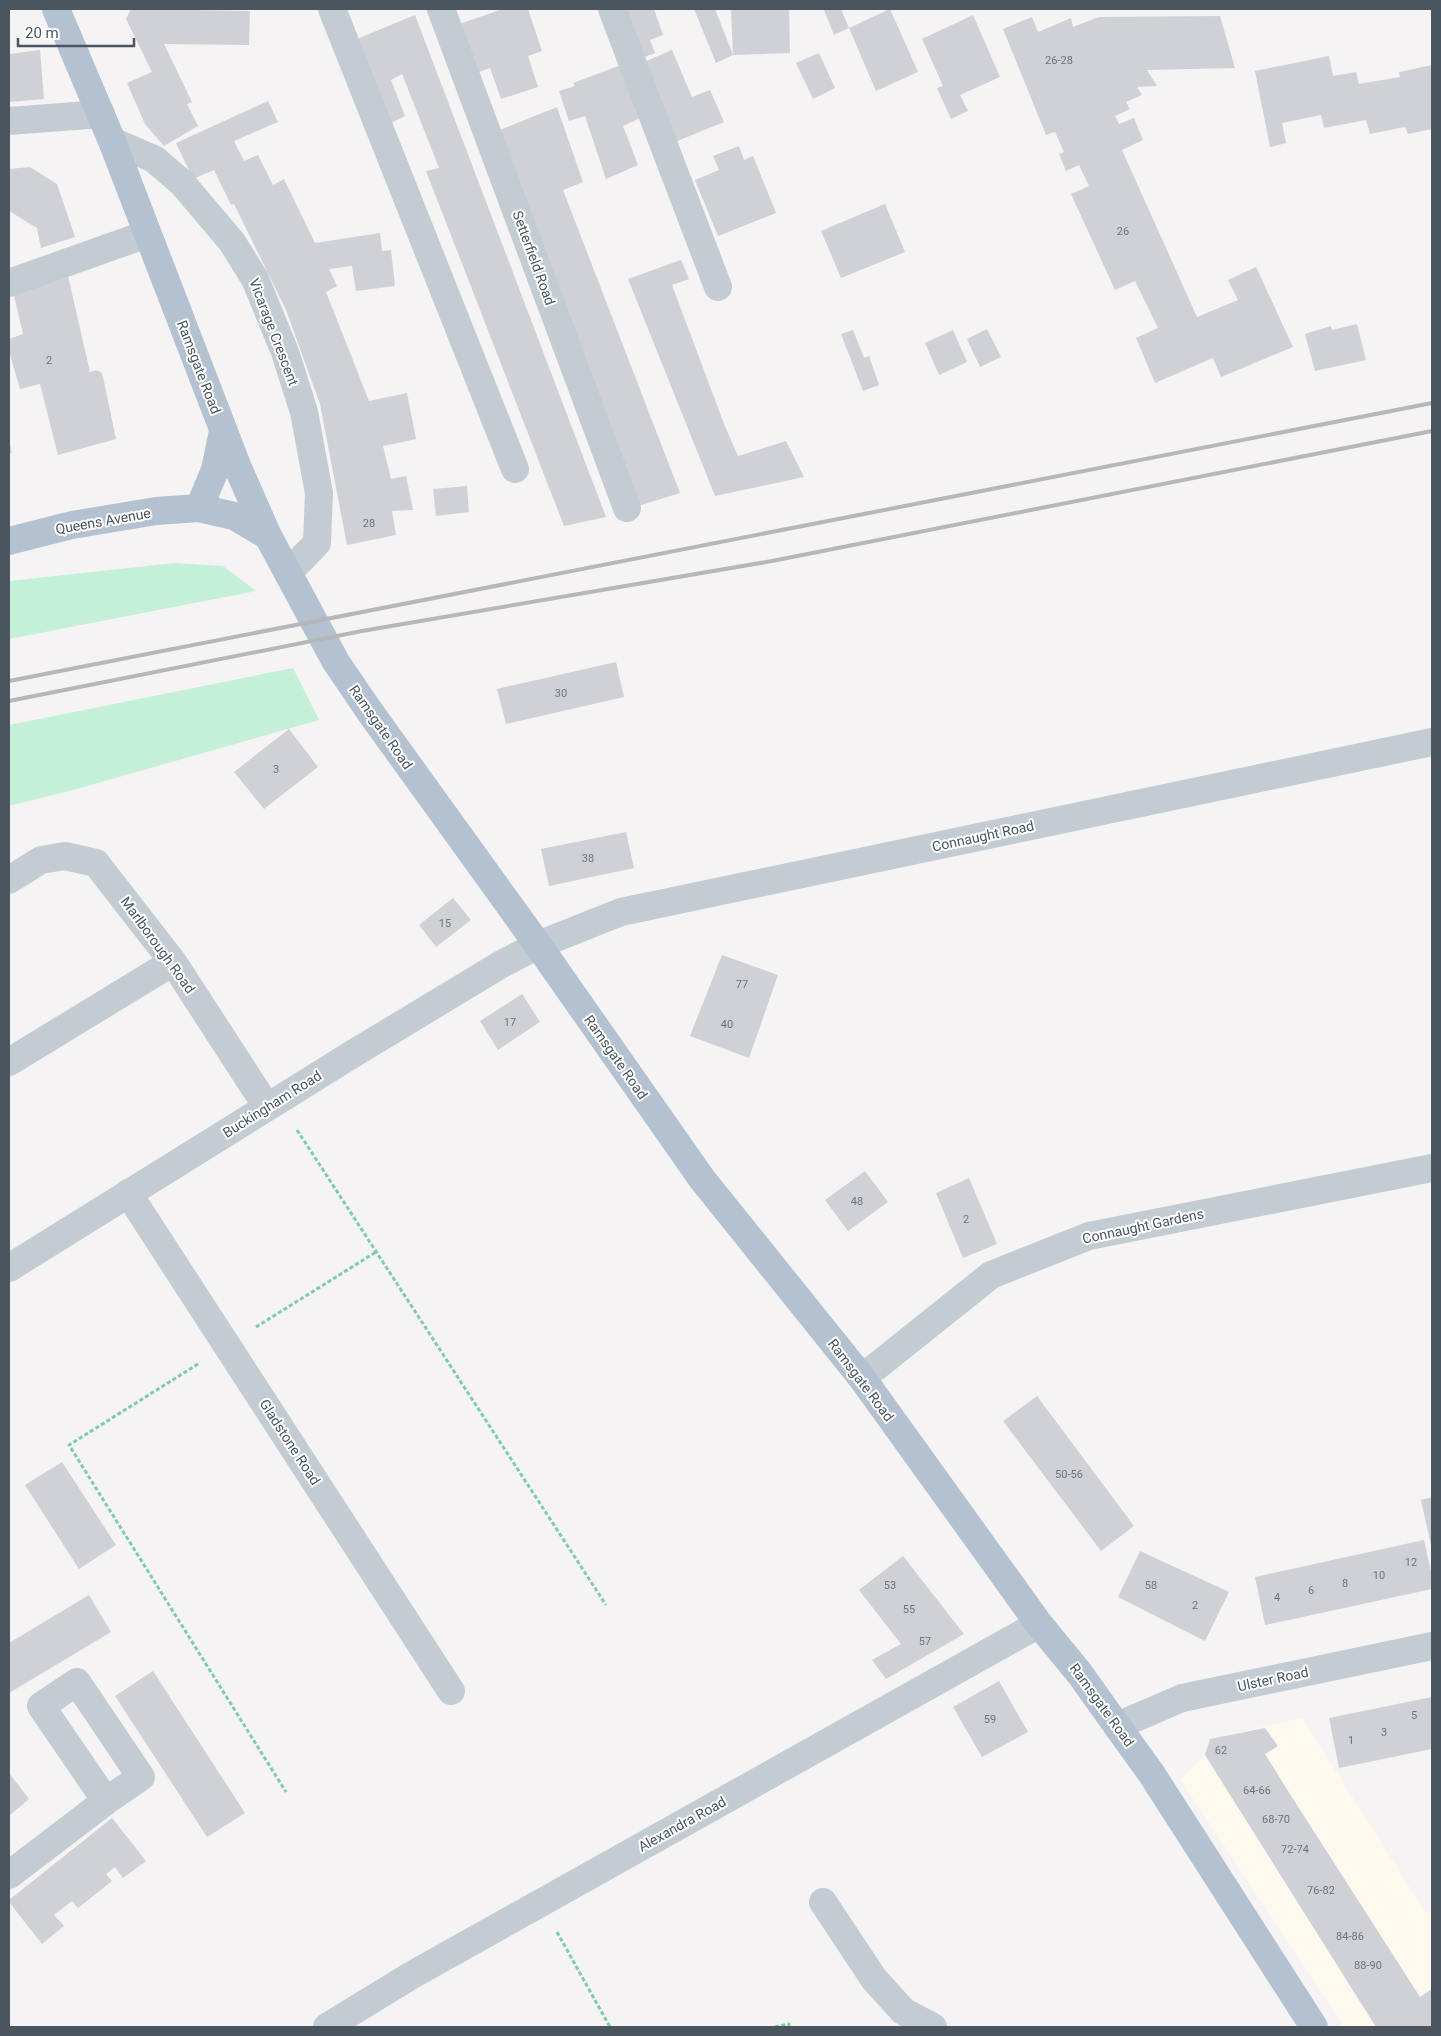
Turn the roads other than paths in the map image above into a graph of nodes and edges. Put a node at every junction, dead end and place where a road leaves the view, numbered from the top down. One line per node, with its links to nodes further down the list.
1 (56, 9): 5 (main road, Ramsgate Road)
2 (332, 9): 12 (street)
3 (441, 9): 14 (street, Setterfield Road)
4 (612, 9): 10 (street)
5 (101, 114): 6 (street); 7 (main road, Ramsgate Road)
6 (9, 121)
7 (112, 141): 8 (main road, Ramsgate Road); 17 (street, Vicarage Crescent)
8 (147, 234): 9 (street); 11 (main road, Ramsgate Road)
9 (9, 283)
10 (718, 287)
11 (223, 431): 13 (main road); 15 (main road, Ramsgate Road)
12 (515, 469)
13 (199, 508): 15 (main road, Queens Avenue); 16 (main road, Queens Avenue)
14 (627, 508)
15 (268, 536): 17 (main road, Ramsgate Road)
16 (9, 541)
17 (288, 573): 20 (main road, Ramsgate Road)
18 (1432, 742): 20 (street, Connaught Road)
19 (9, 880): 21 (street, Marlborough Road)
20 (538, 945): 23 (street, Buckingham Road); 27 (main road, Ramsgate Road)
21 (173, 962): 22 (street); 23 (street, Marlborough Road)
22 (9, 1062)
23 (273, 1104): 25 (street, Buckingham Road)
24 (1432, 1168): 27 (street, Connaught Gardens)
25 (128, 1194): 26 (street, Buckingham Road); 30 (street, Gladstone Road)
26 (9, 1268)
27 (862, 1378): 28 (main road, Ramsgate Road)
28 (1039, 1624): 31 (main road, Ramsgate Road); 35 (street, Alexandra Road)
29 (1432, 1646): 31 (street, Ulster Road)
30 (451, 1691)
31 (1117, 1726): 37 (main road, Ramsgate Road)
32 (106, 1801): 33 (street)
33 (9, 1875)
34 (823, 1902): 36 (street)
35 (326, 2027)
36 (933, 2027)
37 (1314, 2027)

